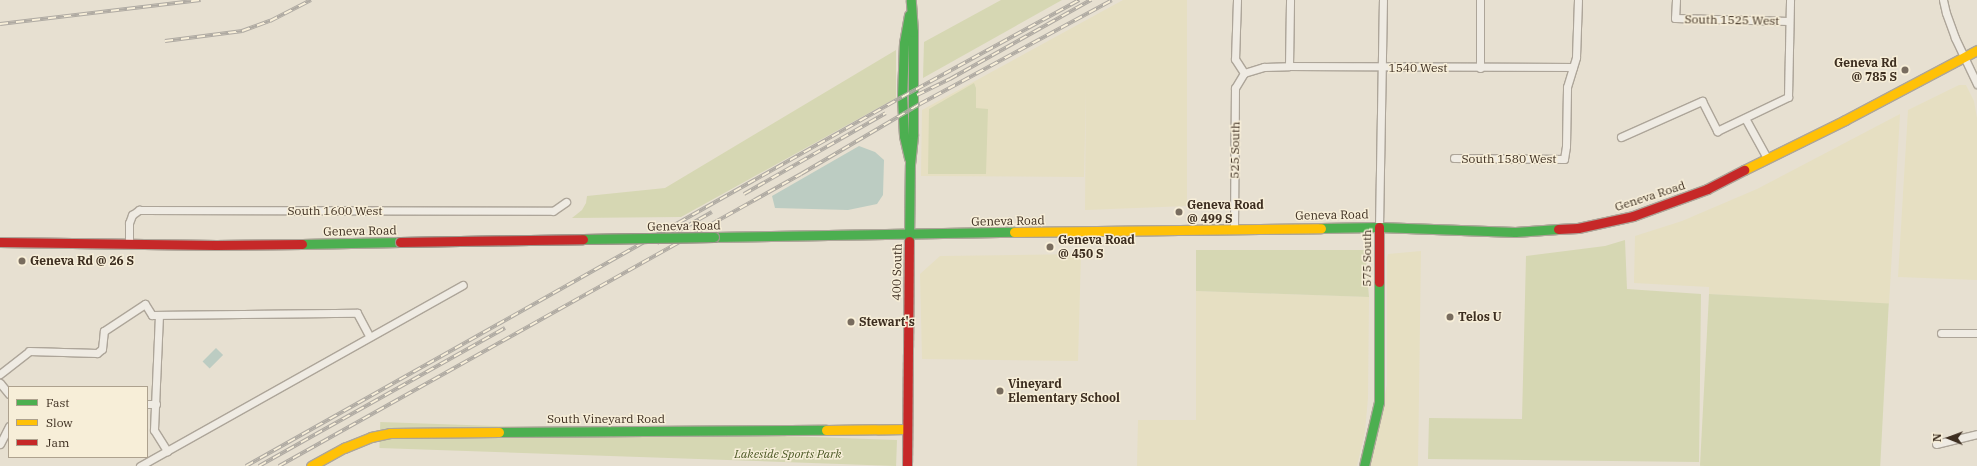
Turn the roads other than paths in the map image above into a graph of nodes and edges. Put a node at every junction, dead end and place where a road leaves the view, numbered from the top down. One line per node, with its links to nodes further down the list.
1 (1237, 0): 17 (street)
2 (1290, 0): 13 (street)
3 (1383, 0): 15 (street, 575 South)
4 (1480, 0): 16 (street)
5 (1578, 0): 14 (street)
6 (1676, 0): 10 (street, South 1525 West)
7 (1790, 0): 10 (street)
8 (1943, 0): 12 (street)
9 (911, 4): 26 (main road, 400 South)
10 (1789, 21): 19 (street)
11 (1977, 50): 12 (main road, Geneva Road)
12 (1964, 56): 18 (street); 22 (main road, Geneva Road)
13 (1289, 66): 15 (street, 1540 West); 17 (street, 1540 West)
14 (1573, 67): 16 (street, 1540 West); 21 (street, South 1580 West)
15 (1382, 68): 16 (street, 1540 West); 24 (street, 575 South)
16 (1480, 68)
17 (1244, 73): 25 (street, 525 South)
18 (1977, 84)
19 (1746, 118): 20 (street); 22 (street)
20 (1621, 137)
21 (1454, 158)
22 (1767, 158): 24 (main road, Geneva Road)
23 (566, 202): 28 (street, South 1600 West)
24 (1379, 227): 25 (main road, Geneva Road); 48 (main road, 575 South)
25 (1234, 229): 26 (main road, Geneva Road)
26 (909, 235): 28 (main road, Geneva Road, bridge); 40 (main road, 400 South)
27 (0, 242): 28 (main road, Geneva Road)
28 (129, 244)
29 (463, 285): 33 (street)
30 (159, 315): 33 (street); 34 (street); 38 (street)
31 (1941, 332): 32 (street)
32 (1977, 333)
33 (369, 336): 44 (street)
34 (0, 374)
35 (0, 383): 36 (street)
36 (8, 393)
37 (148, 404): 38 (street)
38 (156, 404): 44 (street)
39 (8, 428): 42 (street)
40 (907, 429): 46 (main road, South Vineyard Road); 47 (main road, 400 South)
41 (1977, 434): 43 (street)
42 (0, 444)
43 (1936, 444)
44 (168, 450): 45 (street)
45 (140, 466)
46 (311, 466)
47 (907, 466)
48 (1364, 466)

